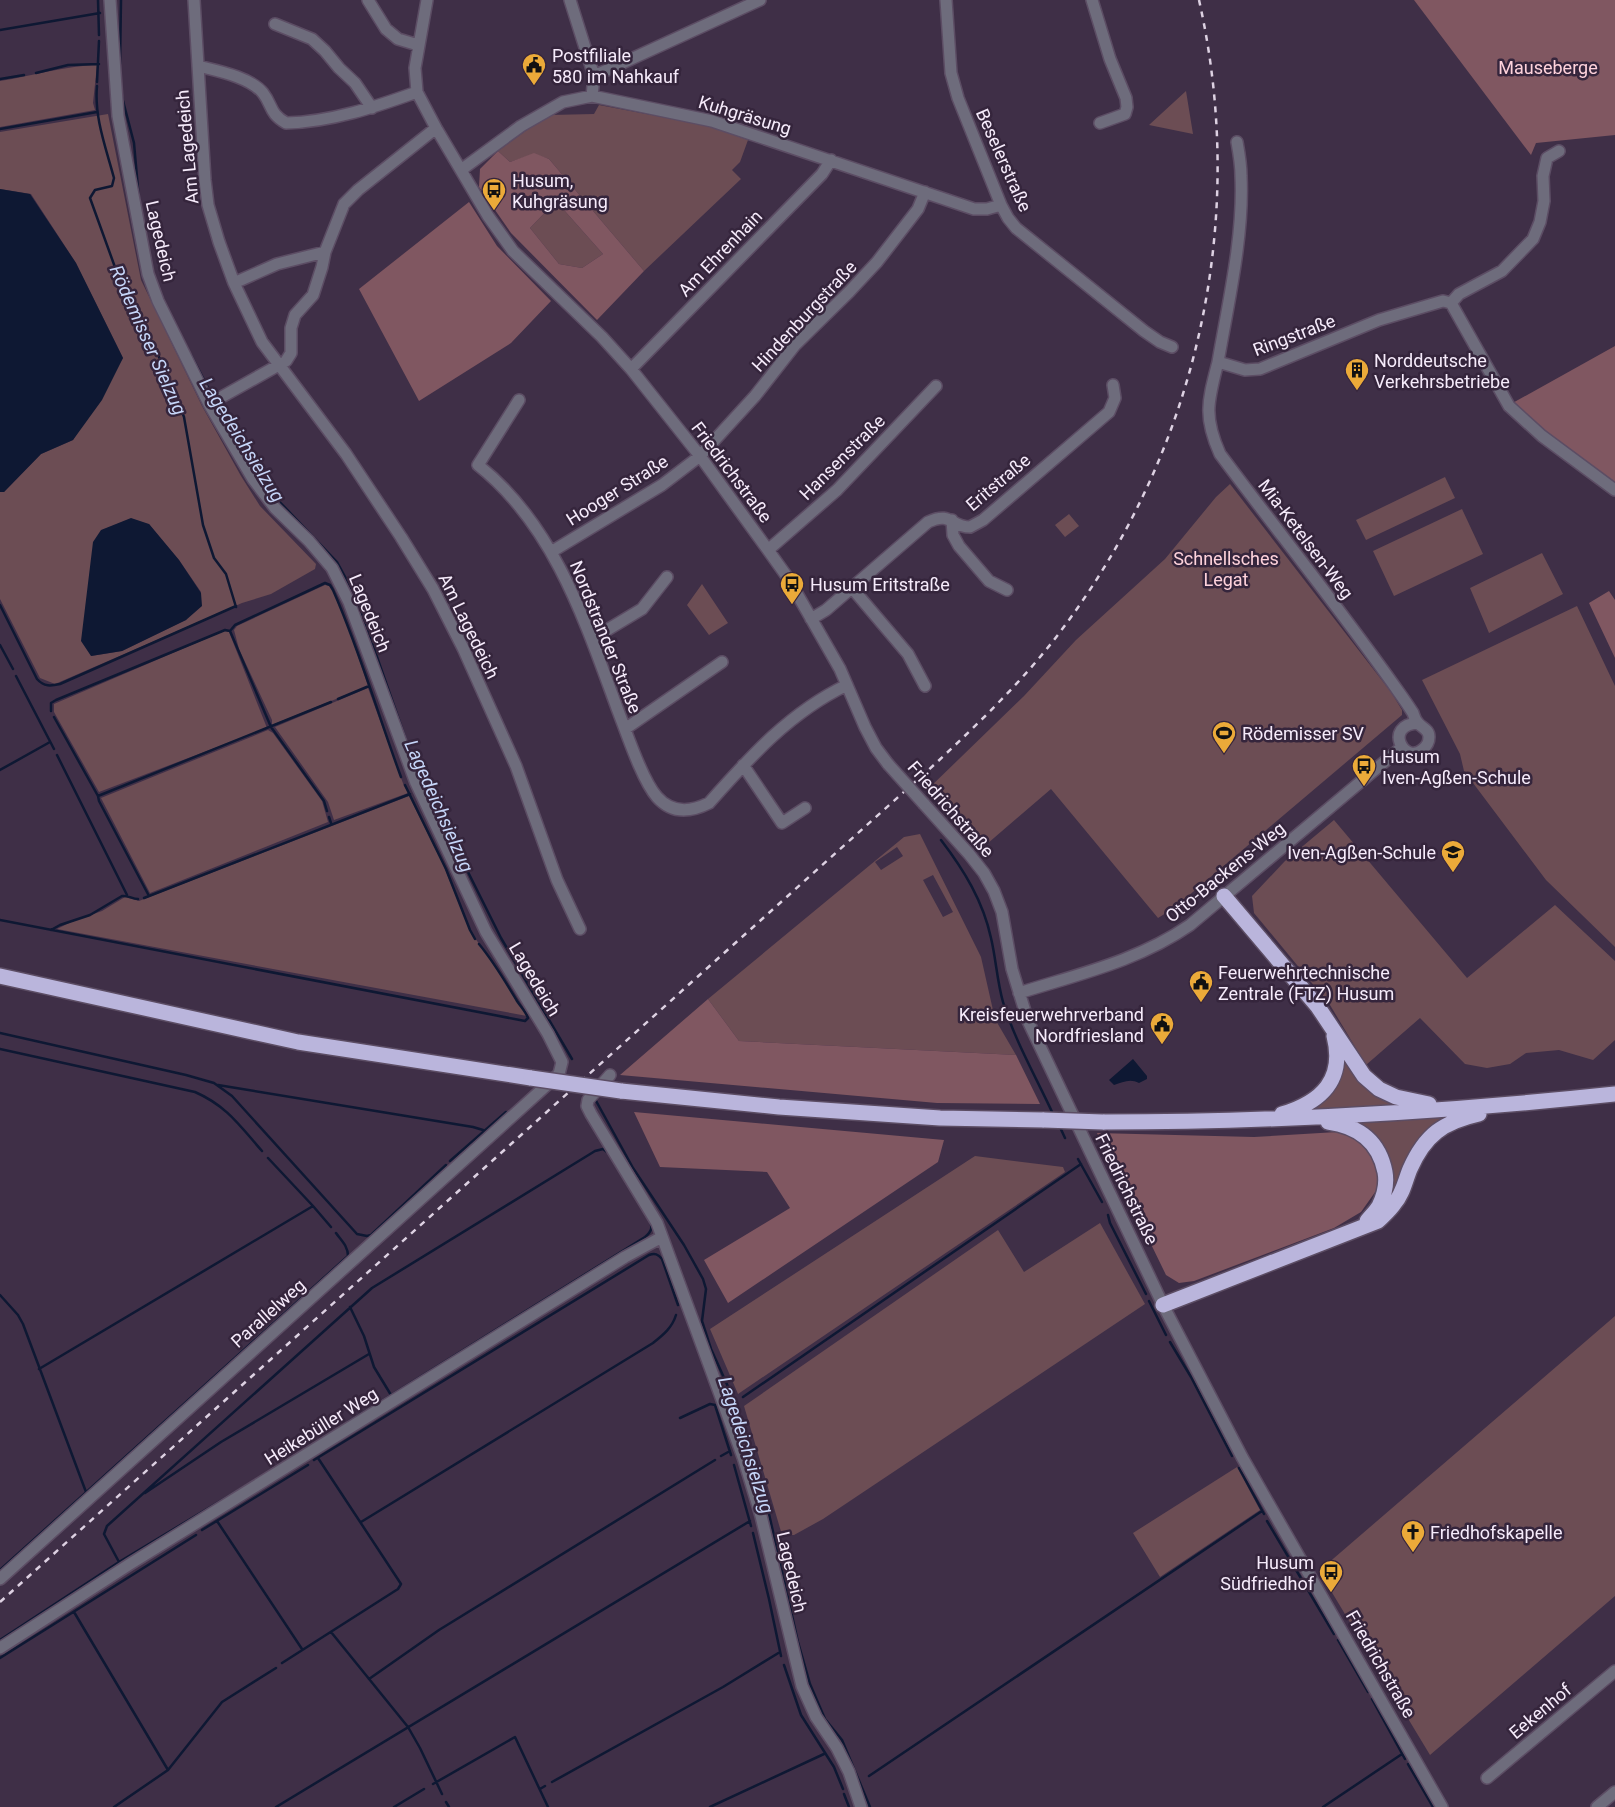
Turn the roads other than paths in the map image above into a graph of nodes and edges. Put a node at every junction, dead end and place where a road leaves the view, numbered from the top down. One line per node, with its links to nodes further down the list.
1 (110, 0): 34 (street, Lagedeich)
2 (194, 0): 11 (street, Am Lagedeich)
3 (368, 0): 10 (street)
4 (427, 0): 10 (street, Friedrichstraße)
5 (570, 0): 12 (street)
6 (760, 0): 12 (street)
7 (946, 0): 23 (street, Beselerstraße)
8 (1092, 0): 16 (street)
9 (275, 24): 15 (street)
10 (418, 45): 13 (street, Friedrichstraße)
11 (198, 66): 15 (street); 25 (street, Am Lagedeich)
12 (594, 76): 14 (street)
13 (417, 92): 15 (street); 17 (street, Friedrichstraße)
14 (592, 96): 20 (street, Kuhgräsung); 21 (street, Kuhgräsung)
15 (372, 108)
16 (1100, 123)
17 (436, 128): 21 (street, Friedrichstraße); 24 (street)
18 (1237, 142): 28 (street)
19 (1559, 151): 26 (street)
20 (831, 160): 22 (street, Kuhgräsung); 30 (street, Am Ehrenhain)
21 (461, 170): 30 (street, Friedrichstraße)
22 (925, 192): 23 (street, Kuhgräsung); 35 (street, Hindenburgstraße)
23 (1001, 205): 27 (street, Beselerstraße)
24 (325, 252): 25 (street); 29 (street)
25 (234, 283): 29 (street, Am Lagedeich)
26 (1451, 303): 28 (street, Ringstraße); 36 (street)
27 (1172, 347)
28 (1218, 362): 48 (street, Mia-Ketelsen-Weg)
29 (279, 366): 34 (street); 54 (street, Am Lagedeich)
30 (632, 369): 35 (street, Friedrichstraße)
31 (1113, 384): 37 (street, Eritstraße)
32 (936, 386): 38 (street, Hansenstraße)
33 (520, 400): 39 (street, Nordstrander Straße)
34 (209, 404): 58 (street, Lagedeich)
35 (700, 456): 38 (street, Friedrichstraße); 39 (street, Hooger Straße)
36 (1615, 490)
37 (952, 520): 41 (street, Eritstraße); 42 (street)
38 (768, 550): 43 (street, Friedrichstraße)
39 (551, 552): 44 (street, Nordstrander Straße)
40 (667, 577): 44 (street)
41 (852, 588): 43 (street, Eritstraße); 47 (street)
42 (1007, 590)
43 (811, 619): 46 (street, Friedrichstraße)
44 (592, 638): 49 (street, Nordstrander Straße)
45 (722, 662): 49 (street)
46 (847, 685): 51 (street); 56 (street, Friedrichstraße, bridge)
47 (925, 686)
48 (1418, 723): 50 (street); 50 (street, Mia-Ketelsen-Weg)
49 (625, 729): 51 (street, Nordstrander Straße)
50 (1402, 747): 53 (street, Otto-Backens-Weg)
51 (743, 765): 52 (street)
52 (805, 808)
53 (1224, 896): 56 (street, Otto-Backens-Weg); 57 (highway)
54 (580, 928)
55 (0, 976): 64 (highway, bridge)
56 (1018, 993): 67 (street, Friedrichstraße)
57 (1332, 1028): 62 (highway); 64 (highway)
58 (559, 1074): 68 (street, Parallelweg)
59 (610, 1075): 66 (street, Lagedeich)
60 (1615, 1094): 61 (highway)
61 (1536, 1102): 62 (highway); 65 (highway)
62 (1461, 1108): 63 (highway)
63 (1307, 1118): 64 (highway); 65 (highway)
64 (1263, 1120)
65 (1361, 1228): 67 (highway)
66 (662, 1237): 69 (street, Heikebüller Weg); 73 (street, Lagedeich)
67 (1163, 1304): 74 (street, Friedrichstraße)
68 (0, 1580)
69 (0, 1648)
70 (1615, 1671): 71 (street, Eekenhof)
71 (1488, 1778)
72 (1615, 1792): 75 (street)
73 (861, 1807)
74 (1442, 1807)
75 (1597, 1807)

